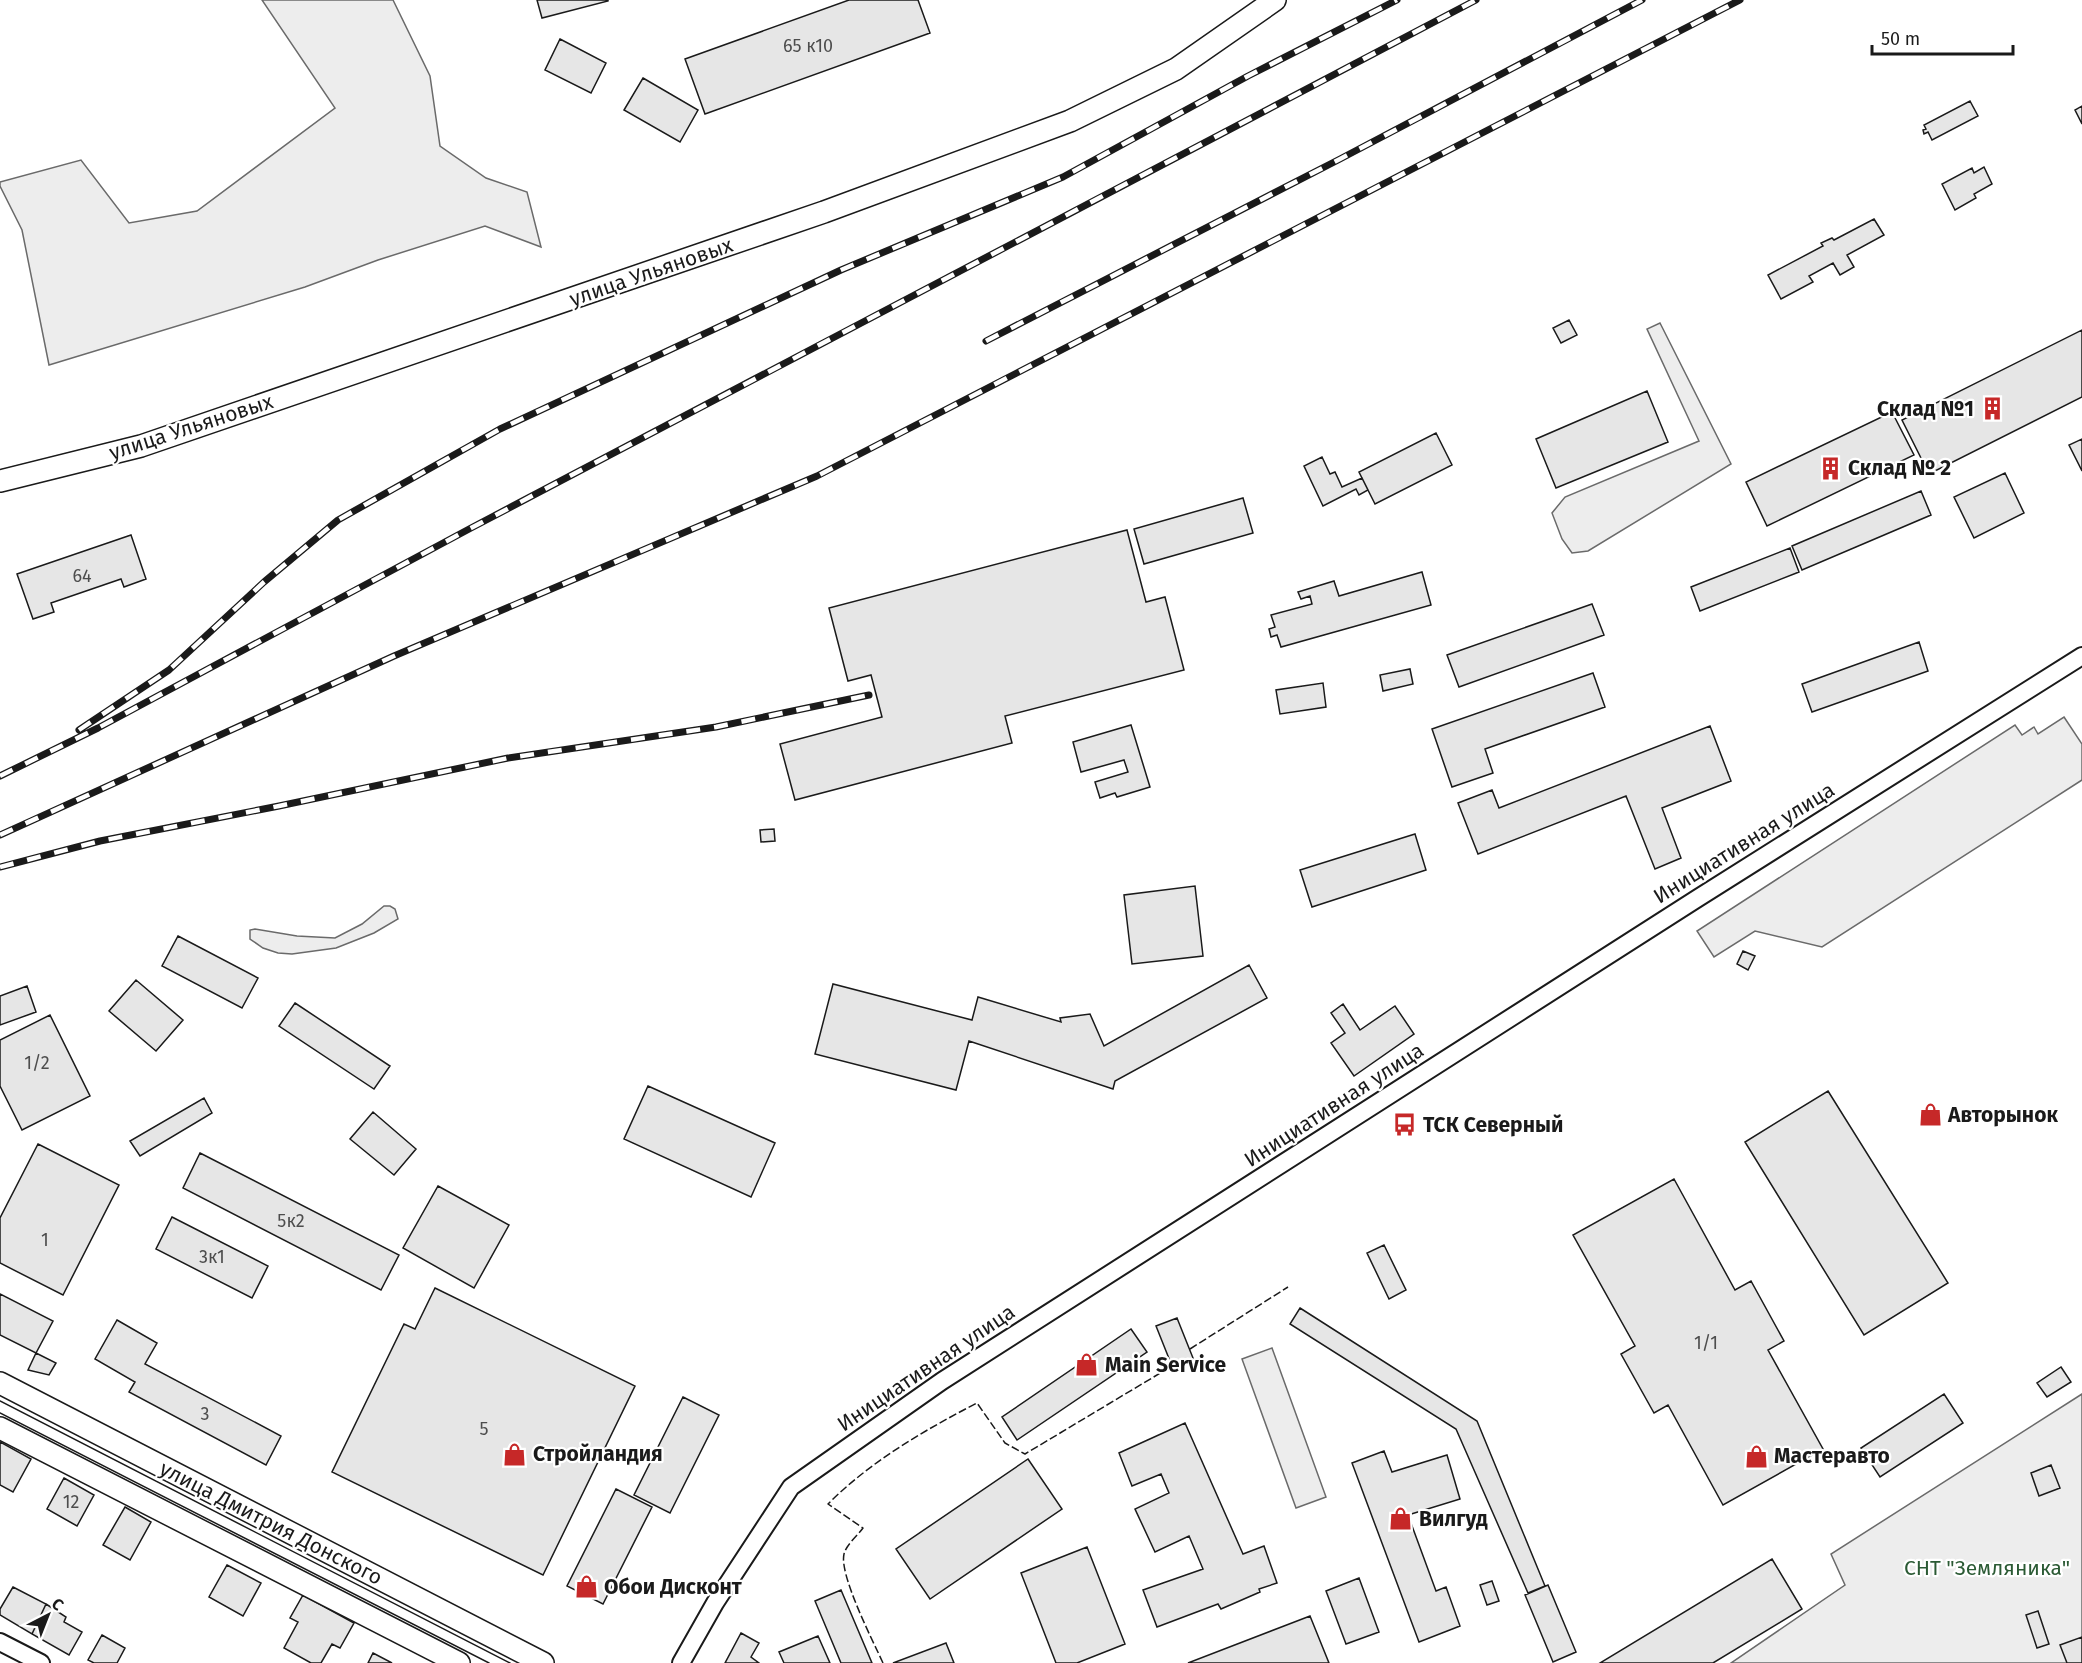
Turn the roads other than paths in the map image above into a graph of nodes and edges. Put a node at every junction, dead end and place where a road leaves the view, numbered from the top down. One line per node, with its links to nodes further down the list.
1 (1275, 0): 2 (street, улица Ульяновых)
2 (0, 481)
3 (2082, 656): 10 (street, Инициативная улица)
4 (0, 1383): 9 (street, улица Дмитрия Донского)
5 (0, 1428): 8 (street, улица Дмитрия Донского)
6 (0, 1642): 7 (street)
7 (41, 1663)
8 (459, 1663)
9 (543, 1663)
10 (681, 1663)

